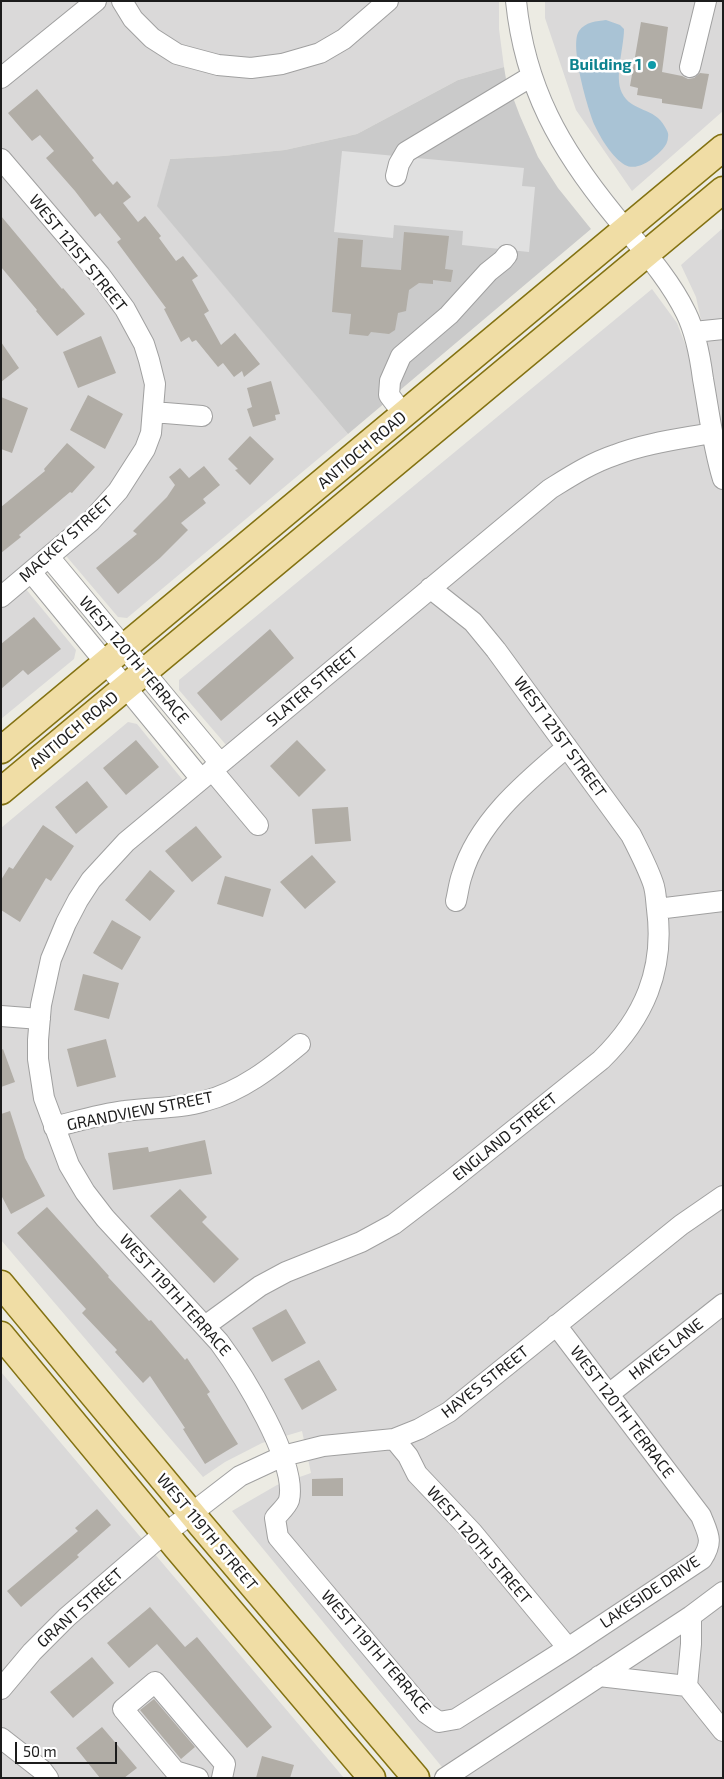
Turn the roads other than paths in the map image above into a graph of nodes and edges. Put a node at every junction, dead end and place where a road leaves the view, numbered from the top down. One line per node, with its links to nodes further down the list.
1 (96, 1): 8 (street)
2 (122, 1): 3 (street)
3 (388, 1)
4 (516, 1): 7 (street)
5 (706, 1): 6 (street)
6 (690, 67)
7 (532, 76): 11 (street); 13 (street)
8 (1, 78)
9 (723, 148): 13 (main road, ANTIOCH ROAD)
10 (1, 159): 18 (street, WEST 121ST STREET)
11 (396, 176)
12 (723, 190): 15 (main road, ANTIOCH ROAD)
13 (626, 230): 15 (street); 19 (main road, ANTIOCH ROAD)
14 (506, 255): 19 (street)
15 (646, 255): 17 (street); 28 (main road, ANTIOCH ROAD)
16 (723, 329): 17 (street)
17 (694, 332): 21 (street)
18 (153, 412): 20 (street); 23 (street, MACKEY STREET)
19 (404, 415): 27 (main road, ANTIOCH ROAD)
20 (202, 416)
21 (712, 433): 22 (street); 25 (street, SLATER STREET)
22 (723, 479)
23 (48, 557): 24 (street, MACKEY STREET); 27 (street, WEST 120TH TERRACE)
24 (31, 572): 26 (street, MACKEY STREET); 27 (street, WEST 120TH TERRACE)
25 (430, 588): 29 (street, WEST 121ST STREET); 31 (street, SLATER STREET)
26 (1, 597)
27 (115, 656): 28 (street, WEST 120TH TERRACE); 30 (main road, ANTIOCH ROAD)
28 (135, 680): 31 (street, WEST 120TH TERRACE); 32 (main road, ANTIOCH ROAD)
29 (567, 747): 34 (street); 36 (street, WEST 121ST STREET)
30 (1, 750)
31 (211, 771): 33 (street, WEST 120TH TERRACE); 38 (street, SLATER STREET)
32 (1, 791)
33 (258, 825)
34 (456, 901)
35 (723, 901): 36 (street)
36 (657, 908): 45 (street, ENGLAND STREET)
37 (1, 1016): 38 (street)
38 (40, 1019): 40 (street, WEST 119TH TERRACE)
39 (300, 1044): 40 (street, GRANDVIEW STREET)
40 (54, 1127): 45 (street, WEST 119TH TERRACE)
41 (723, 1196): 44 (street, HAYES STREET)
42 (1, 1284): 51 (main road, WEST 119TH STREET)
43 (722, 1307): 47 (street, HAYES LANE)
44 (556, 1325): 47 (street, WEST 120TH TERRACE); 48 (street, HAYES STREET)
45 (205, 1326): 49 (street, WEST 119TH TERRACE)
46 (1, 1335): 52 (main road, WEST 119TH STREET)
47 (609, 1394): 50 (street, WEST 120TH TERRACE)
48 (394, 1439): 49 (street, HAYES STREET); 55 (street, WEST 120TH STREET)
49 (283, 1456): 51 (street, HAYES STREET); 59 (street, WEST 119TH TERRACE)
50 (688, 1499): 55 (street, LAKESIDE DRIVE)
51 (191, 1513): 52 (street, HAYES STREET); 66 (main road, WEST 119TH STREET)
52 (166, 1533): 58 (street, GRANT STREET); 65 (main road, WEST 119TH STREET)
53 (723, 1592): 54 (street)
54 (691, 1616): 56 (street); 57 (street)
55 (565, 1650): 59 (street, LAKESIDE DRIVE)
56 (599, 1676): 57 (street); 67 (street)
57 (687, 1686): 60 (street)
58 (1, 1689)
59 (439, 1722)
60 (723, 1731)
61 (1, 1738): 62 (street)
62 (48, 1778)
63 (198, 1778): 64 (street)
64 (222, 1778)
65 (372, 1778)
66 (416, 1778)
67 (445, 1778)

